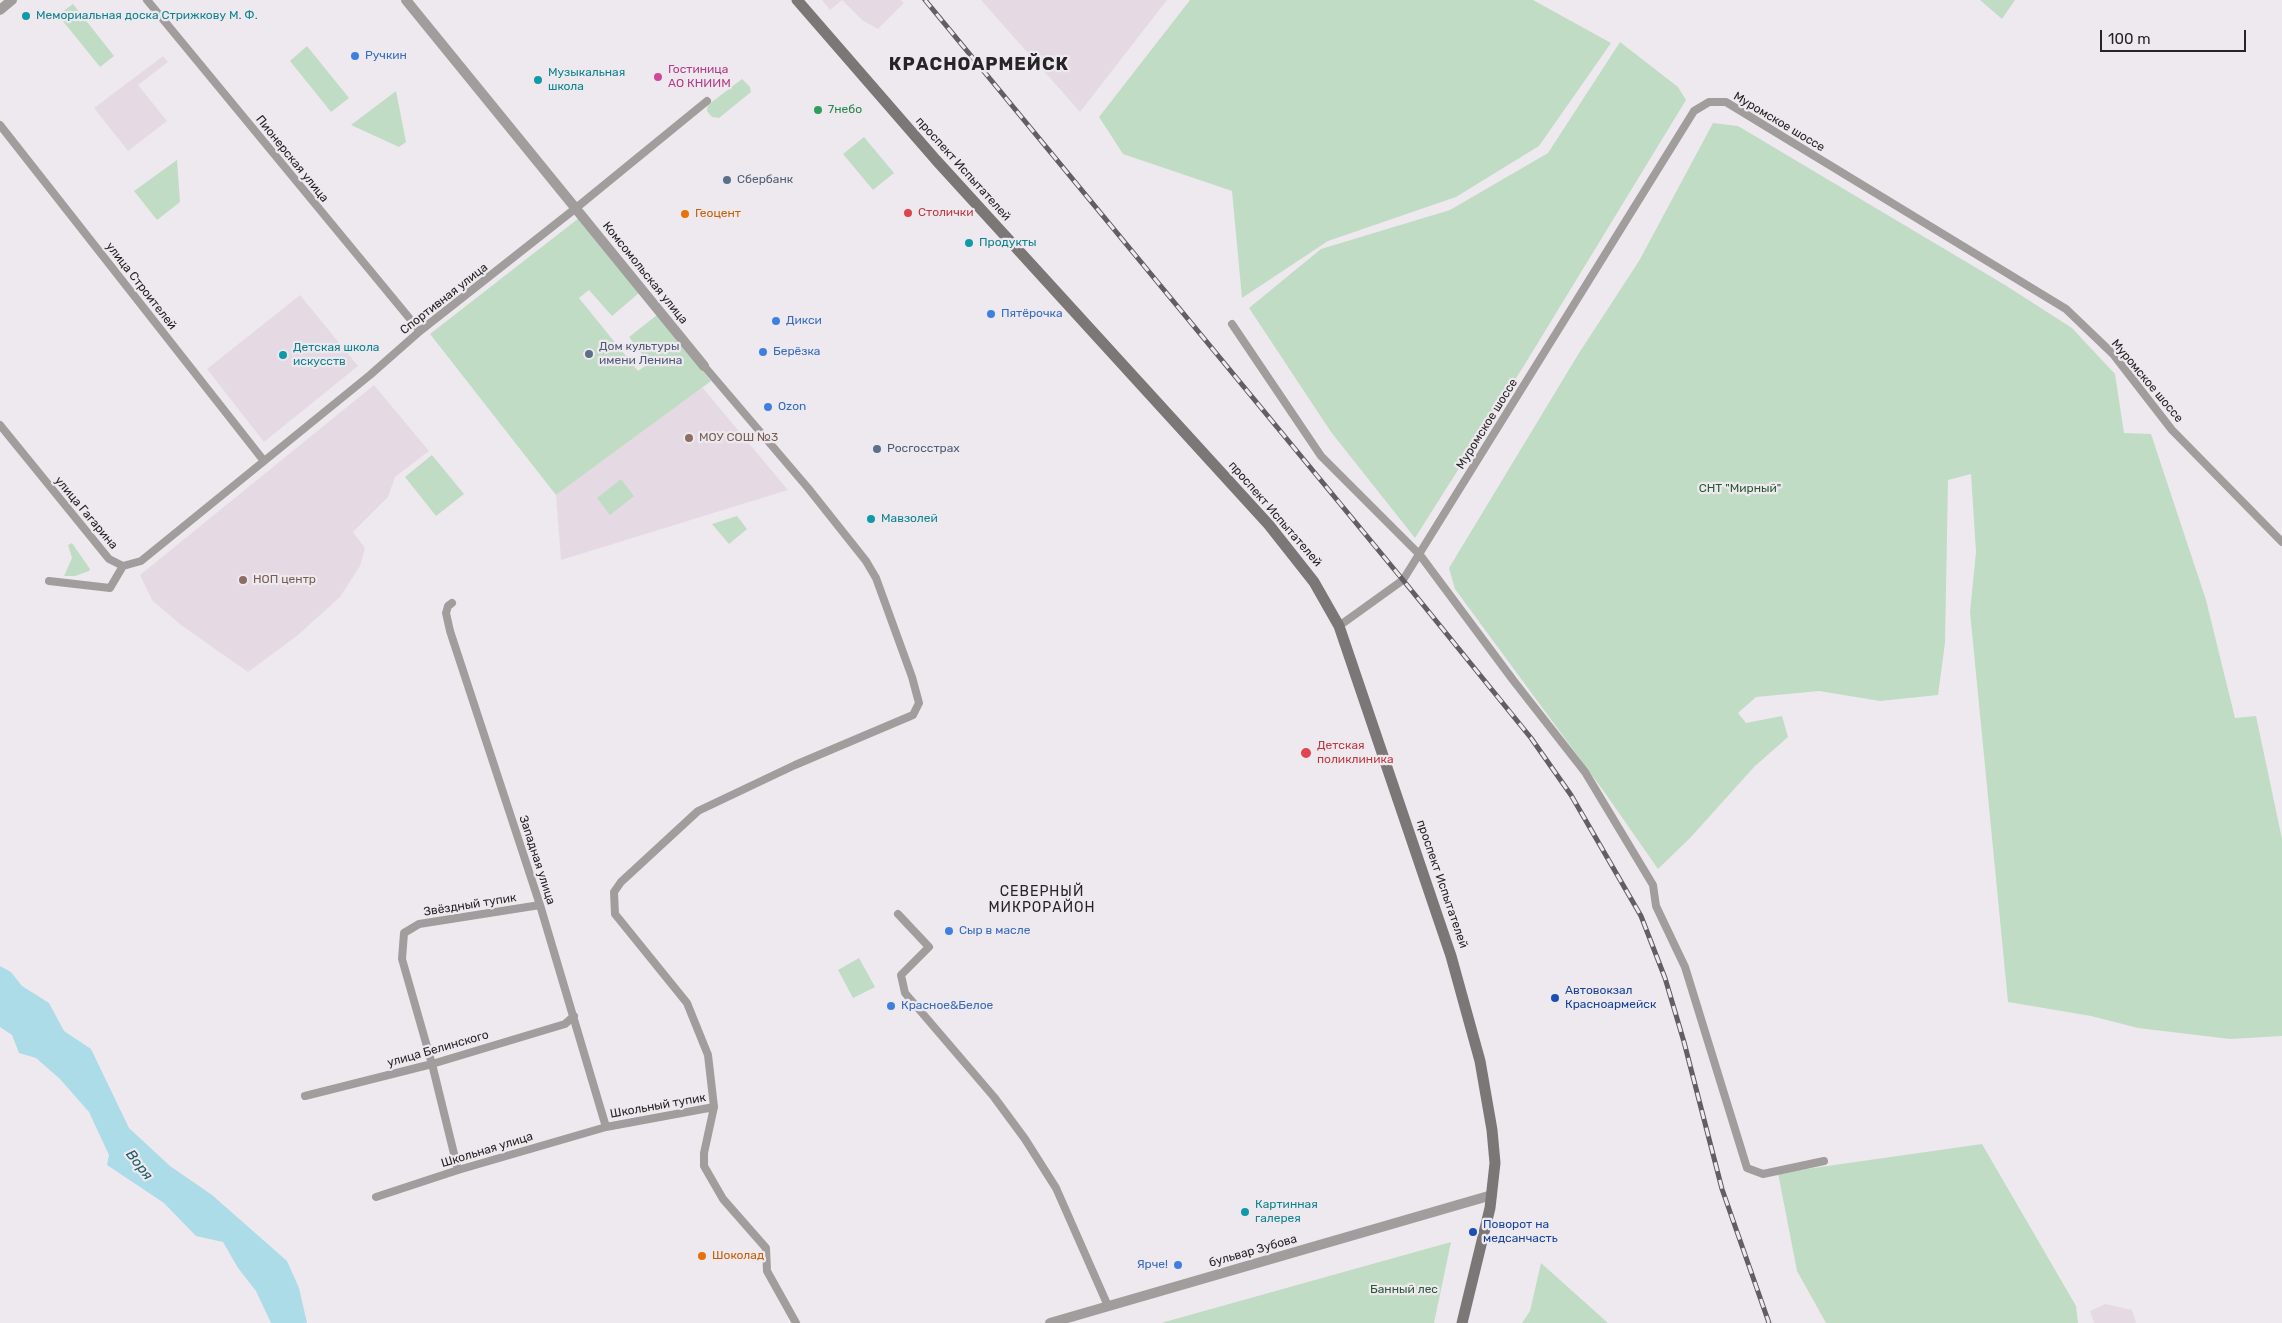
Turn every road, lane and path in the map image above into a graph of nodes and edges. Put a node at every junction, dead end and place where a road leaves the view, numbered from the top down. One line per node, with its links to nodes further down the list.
1 (12, 0): 5 (street)
2 (147, 0): 10 (street, Пионерская улица)
3 (406, 0): 8 (street, Комсомольская улица)
4 (797, 0): 19 (main road, проспект Испытателей)
5 (0, 10)
6 (707, 101): 8 (street, Спортивная улица)
7 (0, 125): 13 (street, улица Строителей)
8 (576, 208): 10 (street, Спортивная улица); 11 (street, Комсомольская улица)
9 (1232, 324): 15 (street)
10 (420, 332): 13 (street, Спортивная улица)
11 (704, 366): 25 (street, Комсомольская улица)
12 (0, 425): 16 (street, улица Гагарина)
13 (264, 461): 16 (street, Спортивная улица)
14 (2282, 542): 15 (street, Муромское шоссе)
15 (1420, 555): 19 (street, Муромское шоссе); 27 (street)
16 (123, 566): 17 (street)
17 (49, 581)
18 (452, 603): 20 (street, Западная улица)
19 (1339, 626): 29 (main road, проспект Испытателей)
20 (540, 905): 22 (street, Западная улица); 23 (street, Звёздный тупик)
21 (898, 914): 31 (street)
22 (574, 1016): 23 (street, улица Белинского); 26 (street, Западная улица)
23 (432, 1064): 24 (street, улица Белинского); 28 (street)
24 (305, 1096)
25 (714, 1107): 26 (street, Школьный тупик); 32 (street, Комсомольская улица)
26 (606, 1127): 28 (street, Школьная улица)
27 (1824, 1162)
28 (458, 1170): 30 (street, Школьная улица)
29 (1492, 1195): 31 (street, бульвар Зубова); 34 (main road, проспект Испытателей)
30 (376, 1197)
31 (1108, 1306): 33 (street, бульвар Зубова)
32 (796, 1323)
33 (1050, 1323)
34 (1462, 1323)

